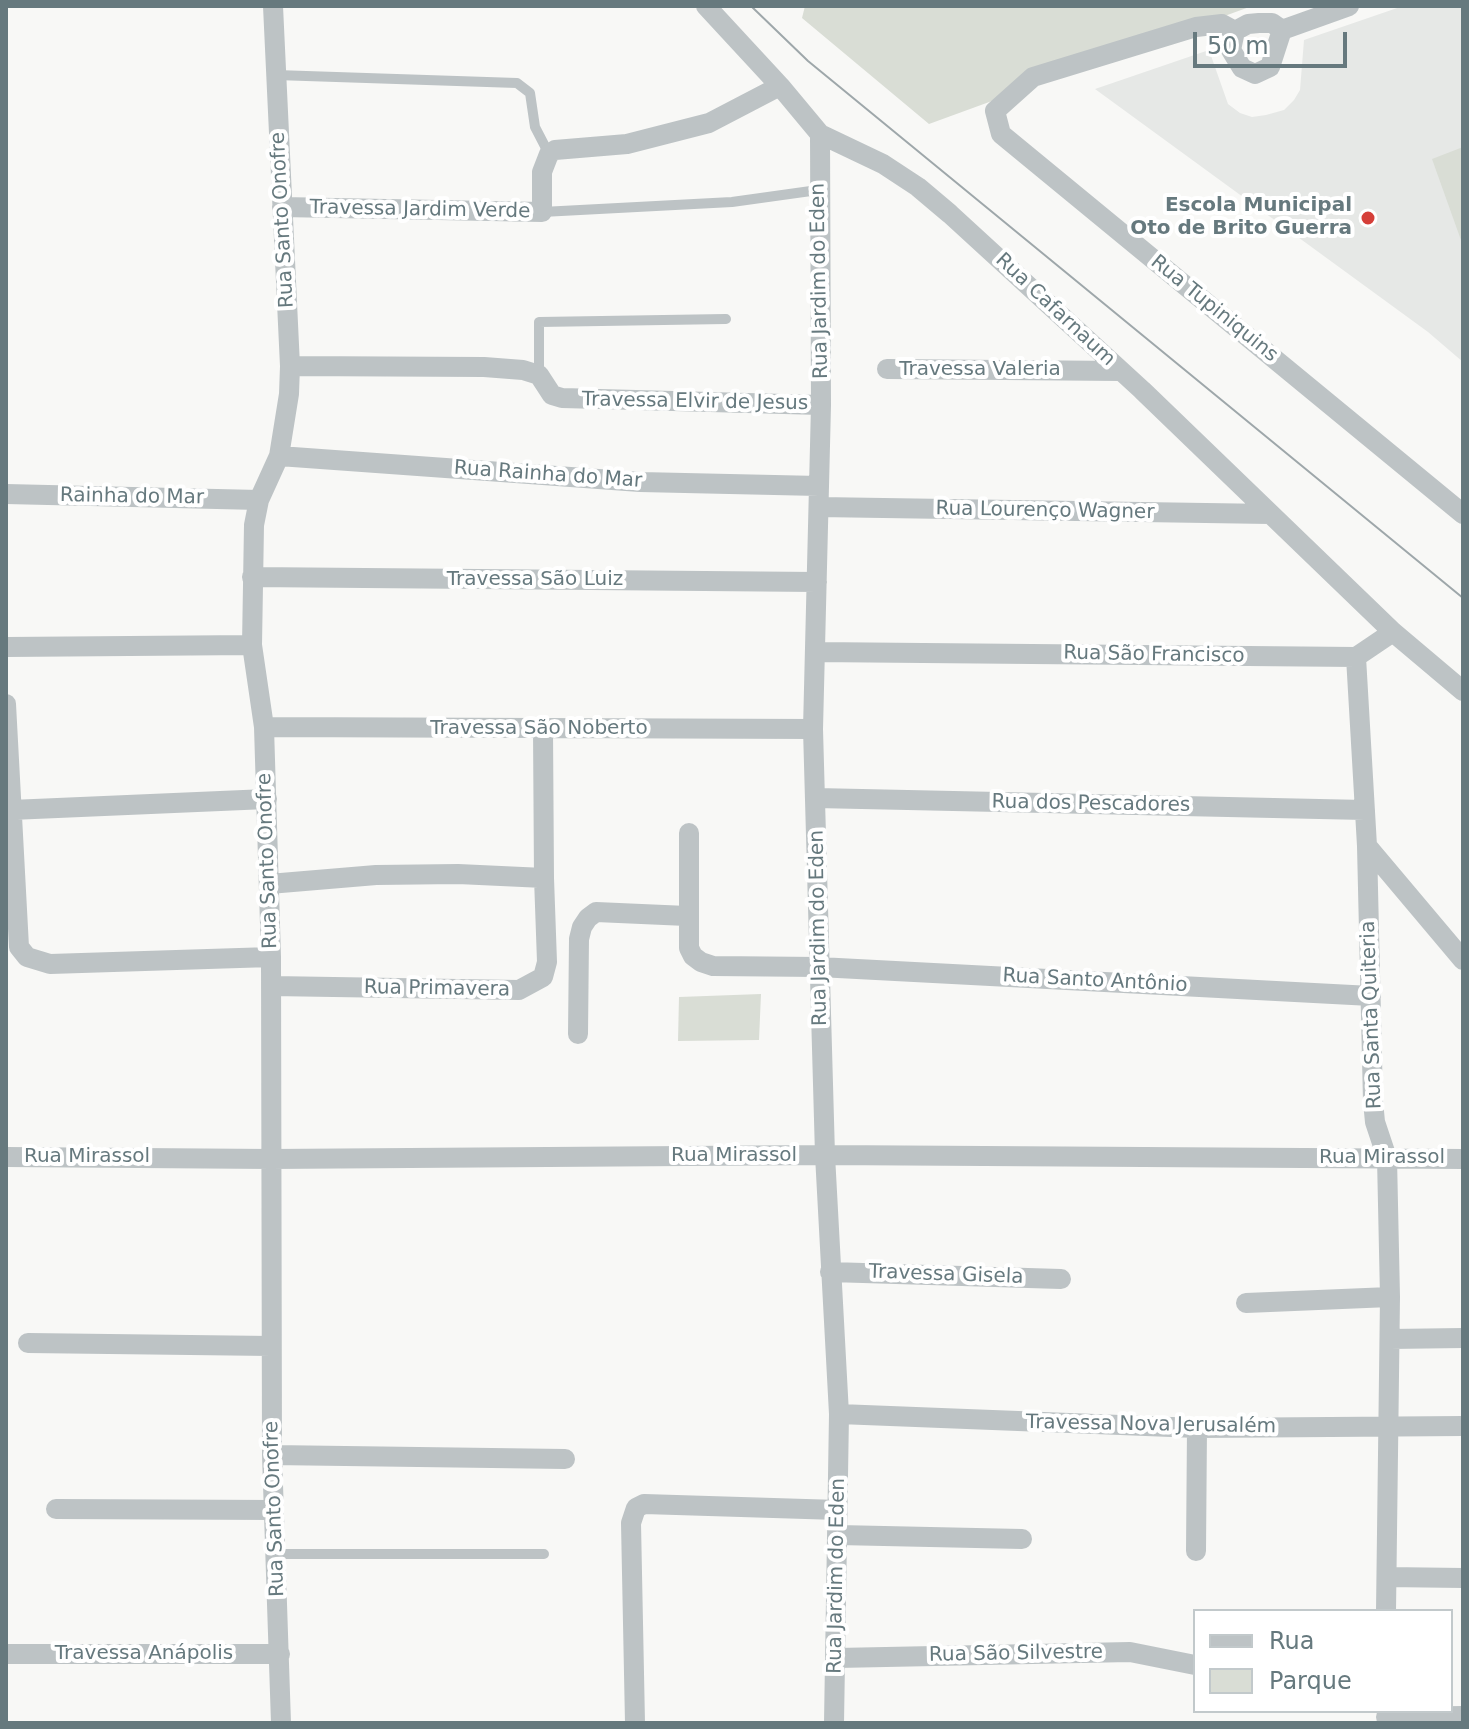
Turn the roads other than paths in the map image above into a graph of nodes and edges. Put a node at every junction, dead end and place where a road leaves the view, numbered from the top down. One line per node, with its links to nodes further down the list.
1 (273, 6): 6 (street, Rua Santo Onofre)
2 (706, 6): 7 (street, Rua Cafarnaum)
3 (1349, 6): 4 (street)
4 (1282, 30): 5 (street); 5 (street)
5 (1235, 31): 24 (street, Rua Tupiniquins)
6 (276, 75): 9 (lane); 11 (street, Rua Santo Onofre)
7 (780, 86): 8 (street, Rua Cafarnaum); 9 (street)
8 (820, 134): 10 (street, Rua Jardim do Eden); 16 (street, Rua Cafarnaum)
9 (549, 154): 12 (street, Travessa Jardim Verde)
10 (818, 190): 12 (lane); 18 (street, Rua Jardim do Eden)
11 (282, 207): 12 (street, Travessa Jardim Verde); 14 (street, Rua Santo Onofre)
12 (542, 212)
13 (726, 319): 17 (lane)
14 (290, 366): 17 (street, Travessa Elvir de Jesus); 19 (street, Rua Santo Onofre)
15 (887, 369): 16 (street, Travessa Valeria)
16 (1121, 371): 23 (street, Rua Cafarnaum)
17 (539, 375): 18 (street, Travessa Elvir de Jesus)
18 (821, 405): 21 (street, Rua Jardim do Eden)
19 (279, 456): 21 (street, Rua Rainha do Mar); 22 (street, Rua Santo Onofre)
20 (6, 494): 22 (street, Rainha do Mar)
21 (819, 497): 23 (street, Rua Lourenço Wagner); 26 (street, Rua Jardim do Eden)
22 (259, 500): 25 (street, Rua Santo Onofre)
23 (1270, 514): 27 (street, Rua Cafarnaum)
24 (1463, 514)
25 (252, 577): 26 (street, Travessa São Luiz); 28 (street, Rua Santo Onofre)
26 (817, 582): 30 (street, Rua Jardim do Eden)
27 (1393, 632): 31 (street); 32 (street)
28 (252, 645): 29 (street); 34 (street, Rua Santo Onofre)
29 (6, 647)
30 (815, 652): 31 (street, Rua São Francisco); 35 (street, Rua Jardim do Eden)
31 (1356, 657): 41 (street, Rua Santa Quiteria)
32 (1463, 691)
33 (6, 704): 37 (street)
34 (264, 727): 36 (street, Travessa São Noberto); 39 (street, Rua Santo Onofre)
35 (813, 729): 36 (street, Travessa São Noberto); 38 (street, Rua Jardim do Eden)
36 (543, 730): 44 (street, Rua Primavera)
37 (8, 769): 40 (street)
38 (816, 798): 41 (street, Rua dos Pescadores); 50 (street, Rua Jardim do Eden)
39 (267, 799): 40 (street); 45 (street, Rua Santo Onofre)
40 (11, 810): 46 (street)
41 (1365, 810): 43 (street, Rua Santa Quiteria)
42 (689, 833): 47 (street, Rua Santo Antônio)
43 (1367, 846): 49 (street); 52 (street, Rua Santa Quiteria)
44 (544, 878): 45 (street); 51 (street, Rua Primavera)
45 (269, 884): 48 (street, Rua Santo Onofre)
46 (12, 910): 48 (street)
47 (687, 916): 50 (street, Rua Santo Antônio); 53 (street)
48 (271, 957): 51 (street, Rua Santo Onofre)
49 (1463, 960)
50 (819, 967): 52 (street, Rua Santo Antônio); 54 (street, Rua Jardim do Eden)
51 (272, 986): 57 (street, Rua Santo Onofre)
52 (1371, 996): 56 (street, Rua Santa Quiteria)
53 (578, 1034)
54 (825, 1155): 56 (street, Rua Mirassol); 57 (street, Rua Mirassol); 59 (street, Rua Jardim do Eden)
55 (6, 1157): 57 (street, Rua Mirassol)
56 (1387, 1158): 58 (street, Rua Mirassol); 61 (street, Rua Santa Quiteria)
57 (271, 1159): 66 (street, Rua Santo Onofre)
58 (1463, 1159)
59 (830, 1272): 60 (street, Travessa Gisela); 67 (street, Rua Jardim do Eden)
60 (1061, 1279)
61 (1390, 1297): 62 (street); 64 (street, Rua Santa Quiteria)
62 (1246, 1303)
63 (1463, 1338): 64 (street)
64 (1390, 1339): 69 (street, Rua Santa Quiteria)
65 (28, 1343): 66 (street)
66 (271, 1346): 71 (street, Rua Santo Onofre)
67 (839, 1414): 70 (street, Travessa Nova Jerusalém); 75 (street, Rua Jardim do Eden)
68 (1463, 1426): 69 (street, Travessa Nova Jerusalém)
69 (1389, 1427): 70 (street, Travessa Nova Jerusalém); 81 (street, Rua Santa Quiteria)
70 (1197, 1428): 78 (street)
71 (272, 1455): 72 (street); 74 (street, Rua Santo Onofre)
72 (565, 1459)
73 (56, 1509): 74 (street)
74 (274, 1510): 79 (street, Rua Santo Onofre)
75 (838, 1510): 76 (street, Rua Jardim do Eden); 91 (street)
76 (838, 1535): 77 (street); 86 (street, Rua Jardim do Eden)
77 (1022, 1539)
78 (1196, 1551)
79 (276, 1554): 80 (lane); 85 (street, Rua Santo Onofre)
80 (544, 1554)
81 (1387, 1577): 82 (street); 83 (street, Rua Santa Quiteria)
82 (1463, 1578)
83 (1386, 1609)
84 (7, 1654): 85 (street, Travessa Anápolis)
85 (280, 1654): 90 (street, Rua Santo Onofre)
86 (837, 1658): 87 (street, Rua São Silvestre); 92 (street, Rua Jardim do Eden)
87 (1193, 1665)
88 (1463, 1716): 89 (street)
89 (1386, 1717)
90 (281, 1723)
91 (635, 1723)
92 (834, 1723)

